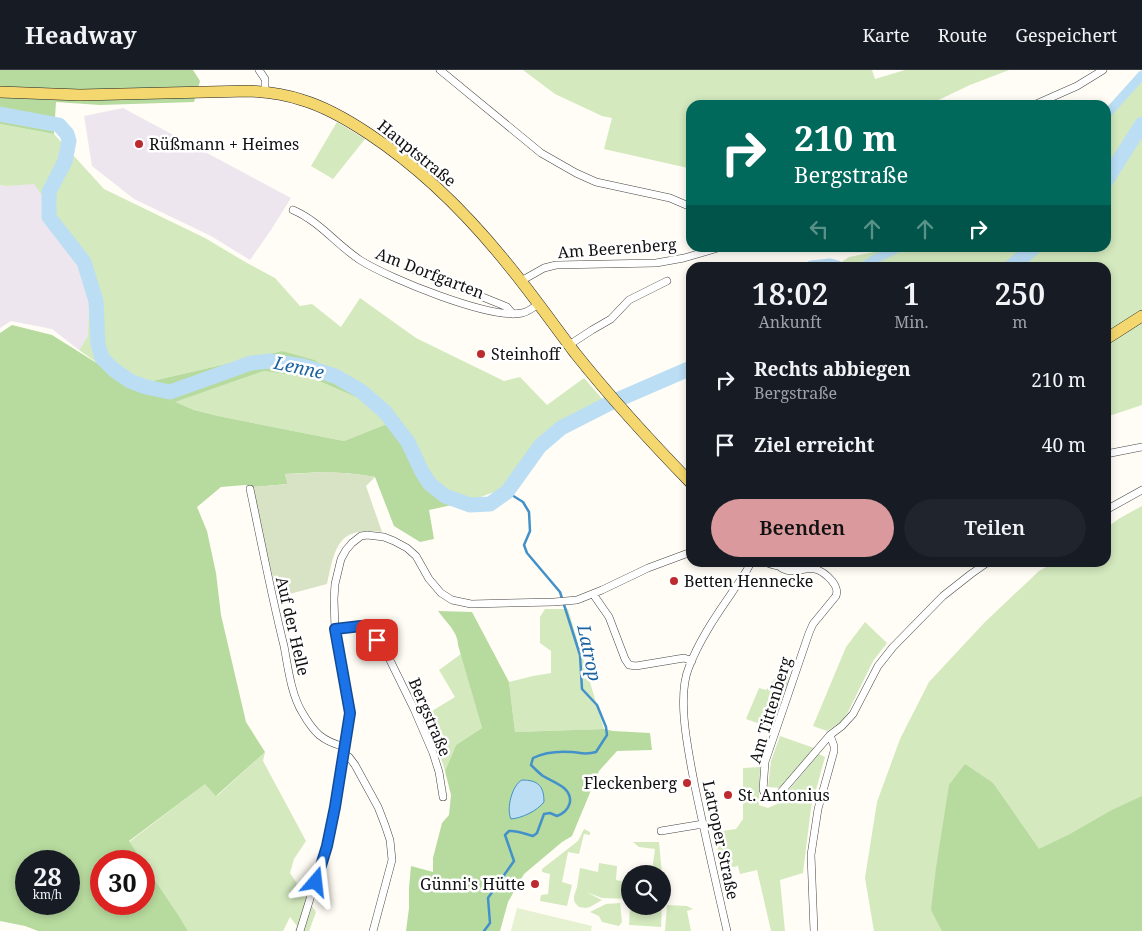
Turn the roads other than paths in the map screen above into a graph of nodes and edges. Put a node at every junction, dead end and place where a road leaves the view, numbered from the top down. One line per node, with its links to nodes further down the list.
1 (260, 70): 5 (street)
2 (440, 70): 7 (street)
3 (1103, 70): 6 (street)
4 (0, 92): 5 (main road, Hauptstraße)
5 (265, 92): 11 (main road, Hauptstraße)
6 (1045, 100)
7 (686, 206)
8 (293, 210): 14 (street, Am Dorfgarten)
9 (699, 252): 11 (street, Am Beerenberg)
10 (410, 268): 14 (street, Am Dorfgarten)
11 (521, 281): 13 (main road, Hauptstraße)
12 (663, 283): 17 (street)
13 (538, 304): 14 (street, Am Dorfgarten); 17 (main road, Hauptstraße)
14 (513, 314)
15 (1142, 316): 16 (main road)
16 (1111, 335)
17 (569, 345): 20 (main road, Hauptstraße)
18 (1142, 447): 19 (street)
19 (1111, 453)
20 (686, 478)
21 (250, 489): 32 (street, Auf der Helle)
22 (1142, 490): 23 (street)
23 (1111, 507)
24 (686, 554): 28 (street)
25 (748, 567): 30 (street, Latroper Straße)
26 (780, 567): 31 (street, Am Tittenberg)
27 (981, 567): 31 (street, Am Tittenberg)
28 (593, 594): 29 (street); 30 (street)
29 (335, 629): 32 (street); 33 (street, Bergstraße)
30 (692, 661): 34 (street, Latroper Straße)
31 (830, 735): 39 (street)
32 (344, 751): 36 (street); 37 (street)
33 (442, 797)
34 (702, 824): 35 (street); 38 (street, Latroper Straße)
35 (661, 831)
36 (300, 931)
37 (373, 931)
38 (728, 931)
39 (814, 931)

